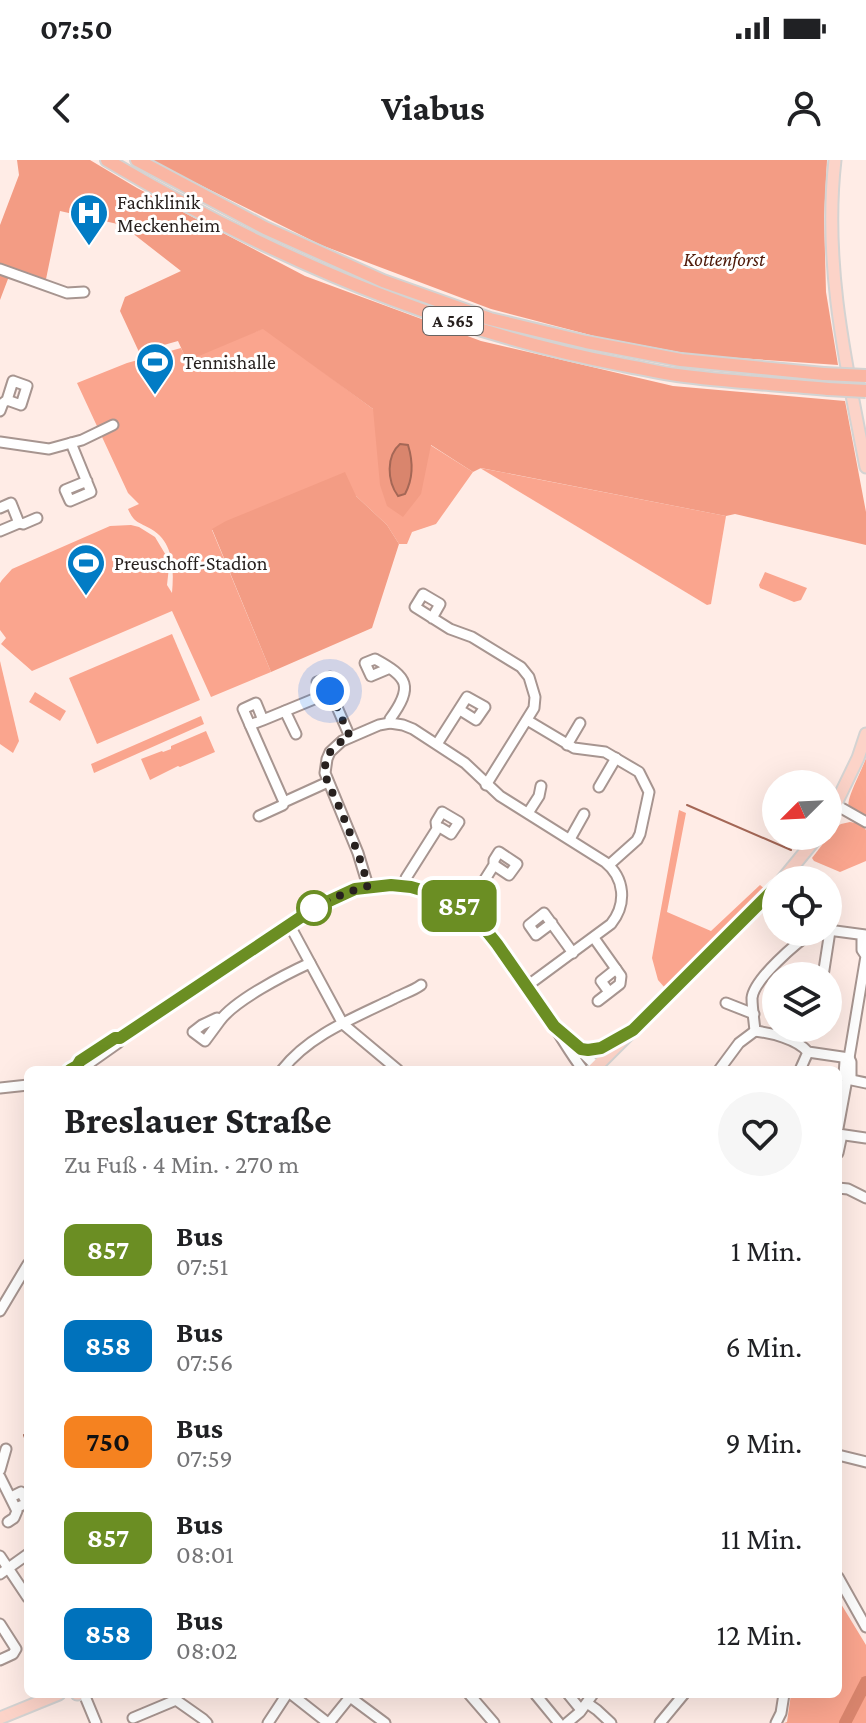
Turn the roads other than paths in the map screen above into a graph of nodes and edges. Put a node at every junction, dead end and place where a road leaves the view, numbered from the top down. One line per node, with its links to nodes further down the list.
1 (107, 160): 7 (highway, A 565, bridge)
2 (137, 160): 6 (highway, A 565, bridge)
3 (835, 160): 13 (main road)
4 (0, 269): 5 (street)
5 (84, 292)
6 (866, 376)
7 (866, 391)
8 (7, 400): 9 (street)
9 (0, 411)
10 (113, 425): 12 (street)
11 (0, 442): 12 (street)
12 (71, 443): 14 (street)
13 (866, 467)
14 (87, 481)
15 (0, 508): 17 (street)
16 (37, 518): 17 (street)
17 (19, 523): 18 (street)
18 (1, 527)
19 (432, 618): 24 (street)
20 (390, 668): 25 (street)
21 (460, 710): 31 (street)
22 (285, 711): 23 (street); 28 (street); 30 (street)
23 (263, 720): 27 (street); 27 (street)
24 (527, 720): 32 (street); 35 (street)
25 (390, 723): 30 (street); 31 (street)
26 (580, 723): 32 (street)
27 (250, 725): 39 (street)
28 (296, 734)
29 (866, 734): 38 (main road)
30 (350, 737): 34 (street)
31 (437, 744): 35 (street)
32 (567, 745): 33 (street)
33 (616, 758): 37 (street); 49 (street)
34 (328, 782): 39 (street); 51 (street)
35 (486, 785): 41 (street)
36 (541, 786): 41 (street)
37 (599, 787)
38 (842, 792)
39 (284, 802): 43 (street)
40 (842, 808): 44 (street)
41 (528, 813): 46 (street)
42 (584, 814): 46 (street)
43 (259, 816)
44 (866, 822)
45 (437, 829): 52 (street)
46 (570, 839): 49 (street)
47 (807, 850): 50 (main road)
48 (494, 865): 54 (street)
49 (609, 865): 59 (street)
50 (793, 866)
51 (368, 886): 52 (street); 56 (street)
52 (404, 886): 54 (street)
53 (762, 901): 72 (main road)
54 (465, 911): 65 (street)
55 (552, 923): 61 (street)
56 (289, 924): 63 (street); 77 (street)
57 (842, 932): 58 (street)
58 (866, 936): 62 (street)
59 (594, 938): 61 (street); 66 (street)
60 (797, 946): 68 (street)
61 (573, 953): 65 (street)
62 (866, 956): 76 (street)
63 (310, 963): 69 (street); 70 (street)
64 (421, 985): 70 (street)
65 (527, 986): 71 (street)
66 (598, 1001)
67 (726, 1003): 68 (street)
68 (754, 1014): 73 (street)
69 (220, 1018)
70 (343, 1024): 78 (street); 79 (street)
71 (554, 1026): 74 (street); 80 (street)
72 (633, 1030): 74 (street); 82 (main road)
73 (755, 1031): 75 (street); 83 (street)
74 (581, 1049): 81 (street)
75 (808, 1052): 76 (street); 84 (street)
76 (849, 1058): 85 (street)
77 (76, 1066)
78 (286, 1066)
79 (392, 1066)
80 (580, 1066)
81 (594, 1066)
82 (599, 1066)
83 (722, 1066)
84 (802, 1066)
85 (847, 1079): 86 (street); 89 (street)
86 (866, 1083)
87 (24, 1085): 88 (street)
88 (0, 1088)
89 (842, 1108)
90 (842, 1133): 91 (street)
91 (866, 1138)
92 (842, 1188): 93 (street)
93 (866, 1198)
94 (24, 1271): 95 (street)
95 (0, 1311)
96 (6, 1449): 99 (street)
97 (842, 1456): 98 (street)
98 (866, 1462)
99 (0, 1470)
100 (0, 1477): 101 (street)
101 (11, 1497): 102 (street); 104 (street)
102 (24, 1498)
103 (24, 1504): 104 (street)
104 (16, 1508): 105 (street)
105 (8, 1522)
106 (0, 1556): 108 (street)
107 (24, 1557): 108 (street)
108 (4, 1571): 110 (street)
109 (842, 1584): 112 (street)
110 (24, 1594)
111 (0, 1624): 113 (street)
112 (866, 1627)
113 (1, 1658)
114 (30, 1698): 128 (main road)
115 (49, 1698): 129 (main road)
116 (82, 1698): 131 (street)
117 (286, 1698): 133 (street)
118 (294, 1698): 134 (street)
119 (349, 1698): 134 (street)
120 (351, 1698): 135 (street)
121 (472, 1698): 136 (street)
122 (538, 1698): 137 (street)
123 (573, 1698): 127 (street)
124 (590, 1698): 127 (street)
125 (681, 1698): 140 (street)
126 (783, 1698): 141 (street)
127 (584, 1706): 138 (street); 139 (street)
128 (0, 1710)
129 (0, 1718)
130 (133, 1718): 132 (street)
131 (96, 1723)
132 (207, 1723)
133 (268, 1723)
134 (328, 1723)
135 (385, 1723)
136 (494, 1723)
137 (559, 1723)
138 (567, 1723)
139 (611, 1723)
140 (660, 1723)
141 (776, 1723)

